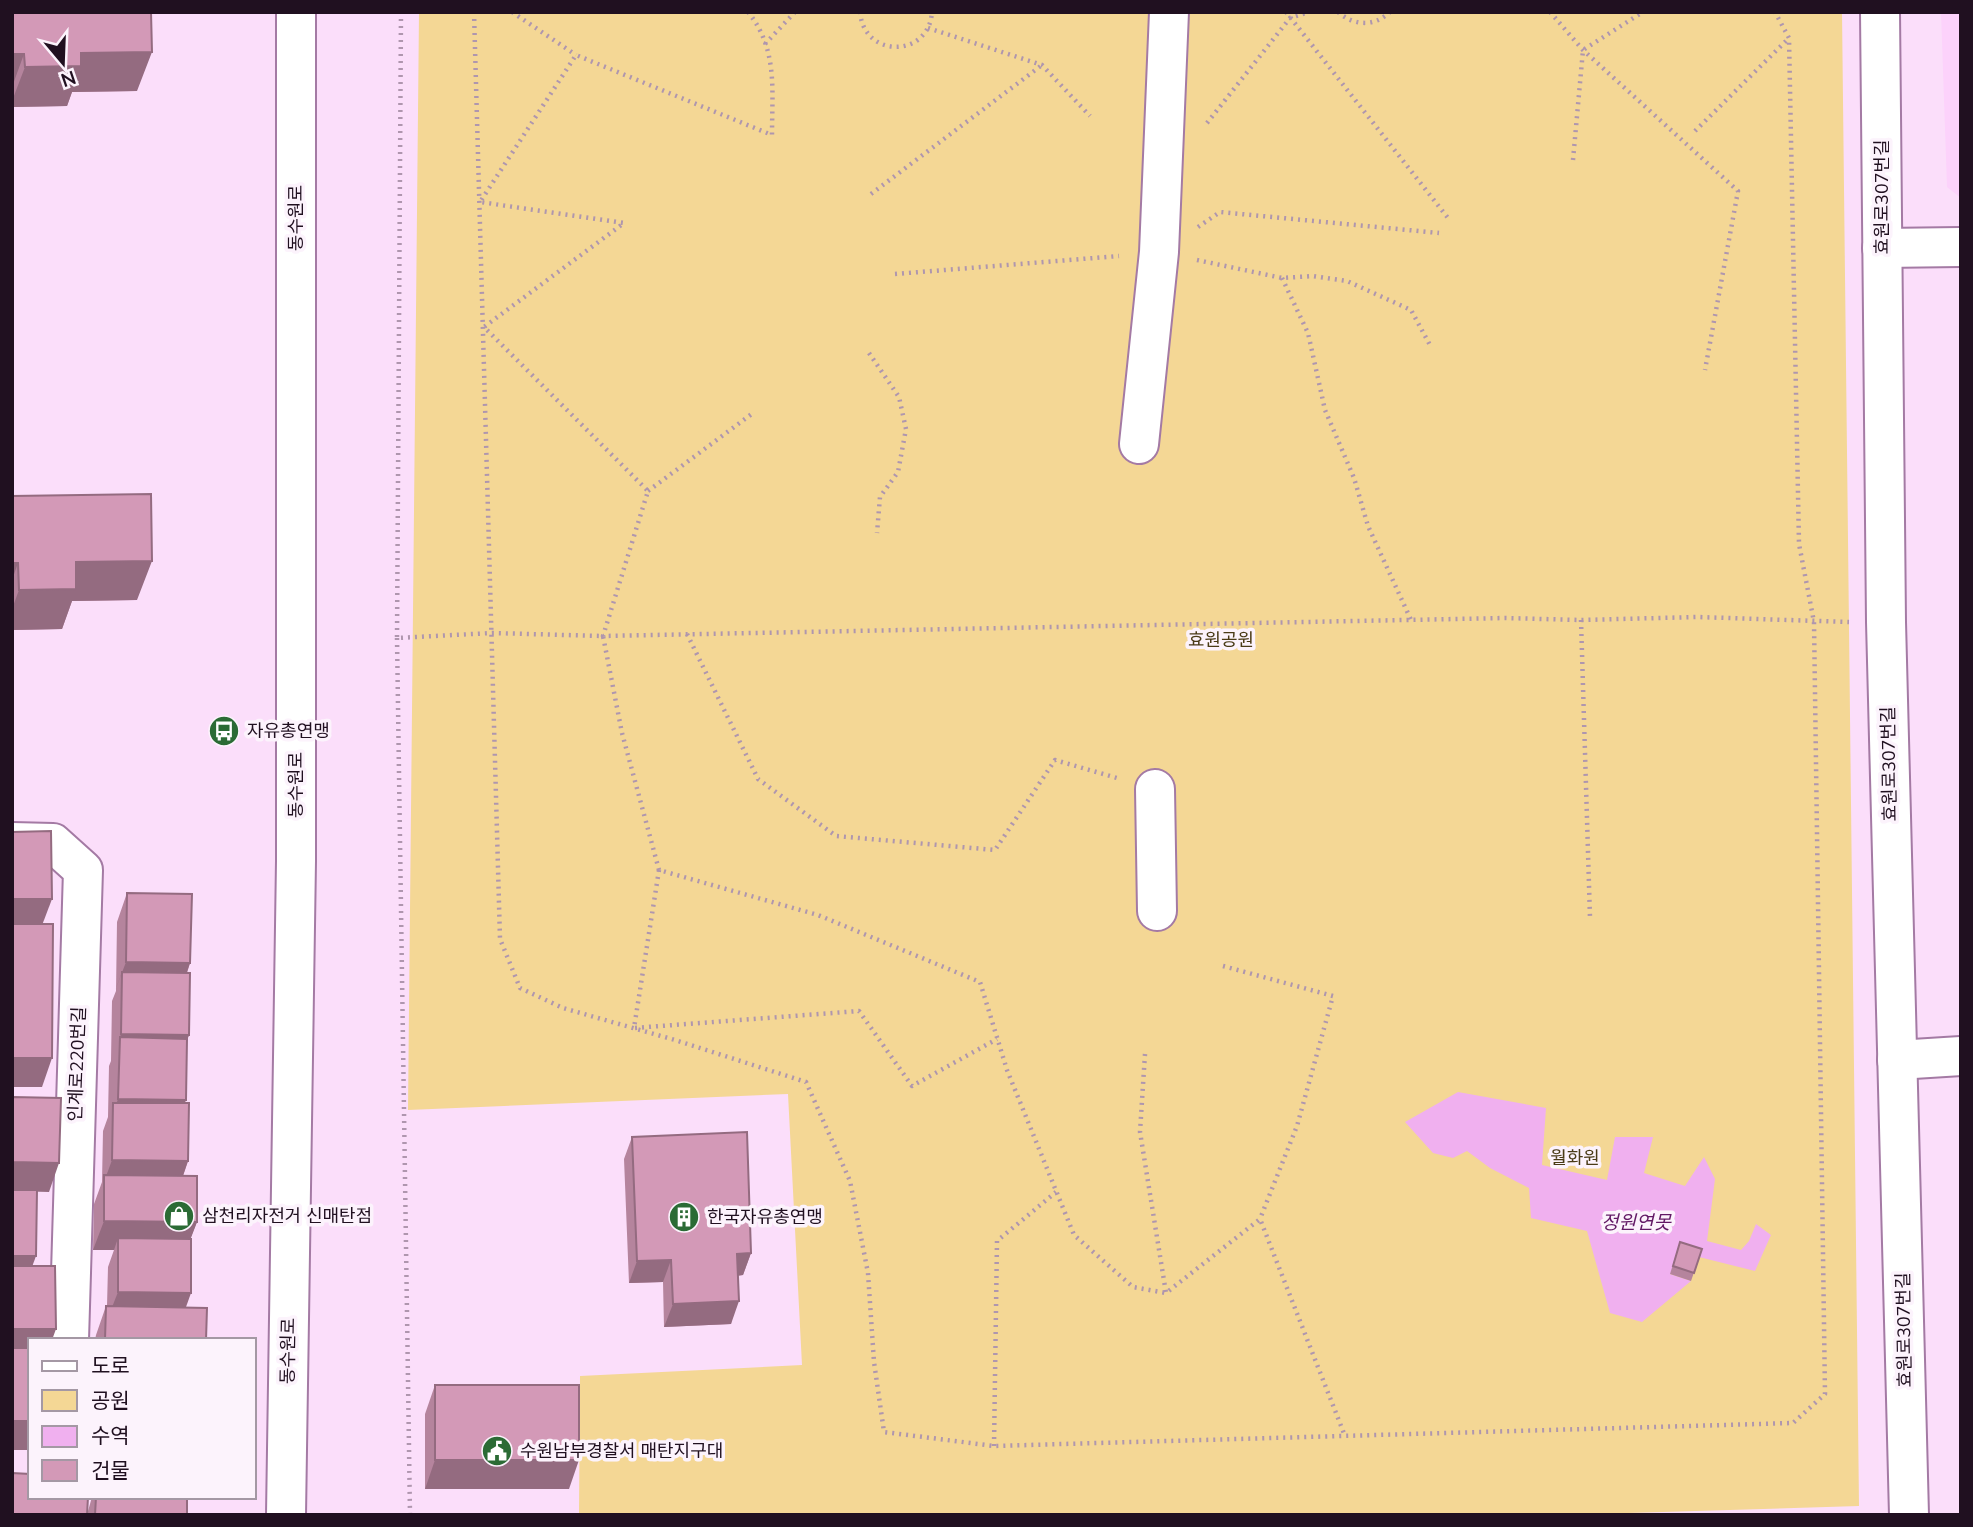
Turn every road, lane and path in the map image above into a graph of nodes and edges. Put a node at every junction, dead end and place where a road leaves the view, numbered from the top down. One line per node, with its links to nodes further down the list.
1 (296, 12): 71 (street, 동수원로)
2 (401, 12): 53 (path)
3 (474, 12): 30 (path)
4 (512, 12): 23 (path)
5 (748, 12): 21 (path)
6 (795, 12): 21 (path)
7 (860, 12): 19 (path)
8 (932, 12): 19 (path)
9 (1169, 12): 35 (street)
10 (1286, 12): 18 (path)
11 (1309, 12): 18 (path)
12 (1338, 12): 13 (path)
13 (1390, 12)
14 (1550, 12): 22 (path)
15 (1643, 12): 22 (path)
16 (1775, 12): 20 (path)
17 (1880, 12): 34 (street, 효원로307번길)
18 (1290, 18): 26 (path); 31 (path)
19 (928, 28): 24 (path)
20 (1789, 38): 27 (path); 48 (path)
21 (765, 44): 23 (path)
22 (1583, 50): 28 (path); 41 (path)
23 (576, 55): 30 (path)
24 (1042, 65): 25 (path); 29 (path)
25 (1090, 116)
26 (1207, 123)
27 (1695, 131)
28 (1573, 160)
29 (870, 194)
30 (480, 202): 38 (path); 38 (path)
31 (1448, 218)
32 (1439, 233): 35 (path)
33 (1961, 247): 34 (street)
34 (1882, 248): 49 (street, 효원로307번길)
35 (1159, 252): 36 (path); 37 (path); 43 (street)
36 (895, 274)
37 (1282, 278): 39 (path); 46 (path)
38 (484, 327): 44 (path); 50 (path)
39 (1431, 347)
40 (869, 353): 45 (path)
41 (1704, 370)
42 (753, 413): 44 (path)
43 (1139, 444)
44 (648, 491): 52 (path)
45 (877, 533)
46 (1411, 620): 47 (path); 51 (path)
47 (1581, 620): 48 (path); 58 (path)
48 (1814, 622): 49 (path); 69 (path)
49 (1886, 622): 64 (street, 효원로307번길)
50 (492, 633): 52 (path); 53 (path); 60 (path)
51 (687, 634): 52 (path); 54 (path)
52 (603, 636): 56 (path)
53 (397, 638): 72 (path)
54 (1155, 789): 57 (street)
55 (12, 842): 68 (street, 인계로220번길)
56 (659, 870): 60 (path); 61 (path)
57 (1157, 911)
58 (1590, 918)
59 (1223, 966): 66 (path)
60 (634, 1028): 61 (path); 70 (path)
61 (998, 1039): 65 (path)
62 (1145, 1054): 67 (path)
63 (1961, 1056): 64 (street)
64 (1897, 1060): 73 (street, 효원로307번길)
65 (1056, 1192): 67 (path); 70 (path)
66 (1259, 1219): 67 (path); 69 (path)
67 (1167, 1293)
68 (69, 1338)
69 (1345, 1436): 70 (path)
70 (994, 1446)
71 (286, 1515)
72 (410, 1515)
73 (1909, 1515)

